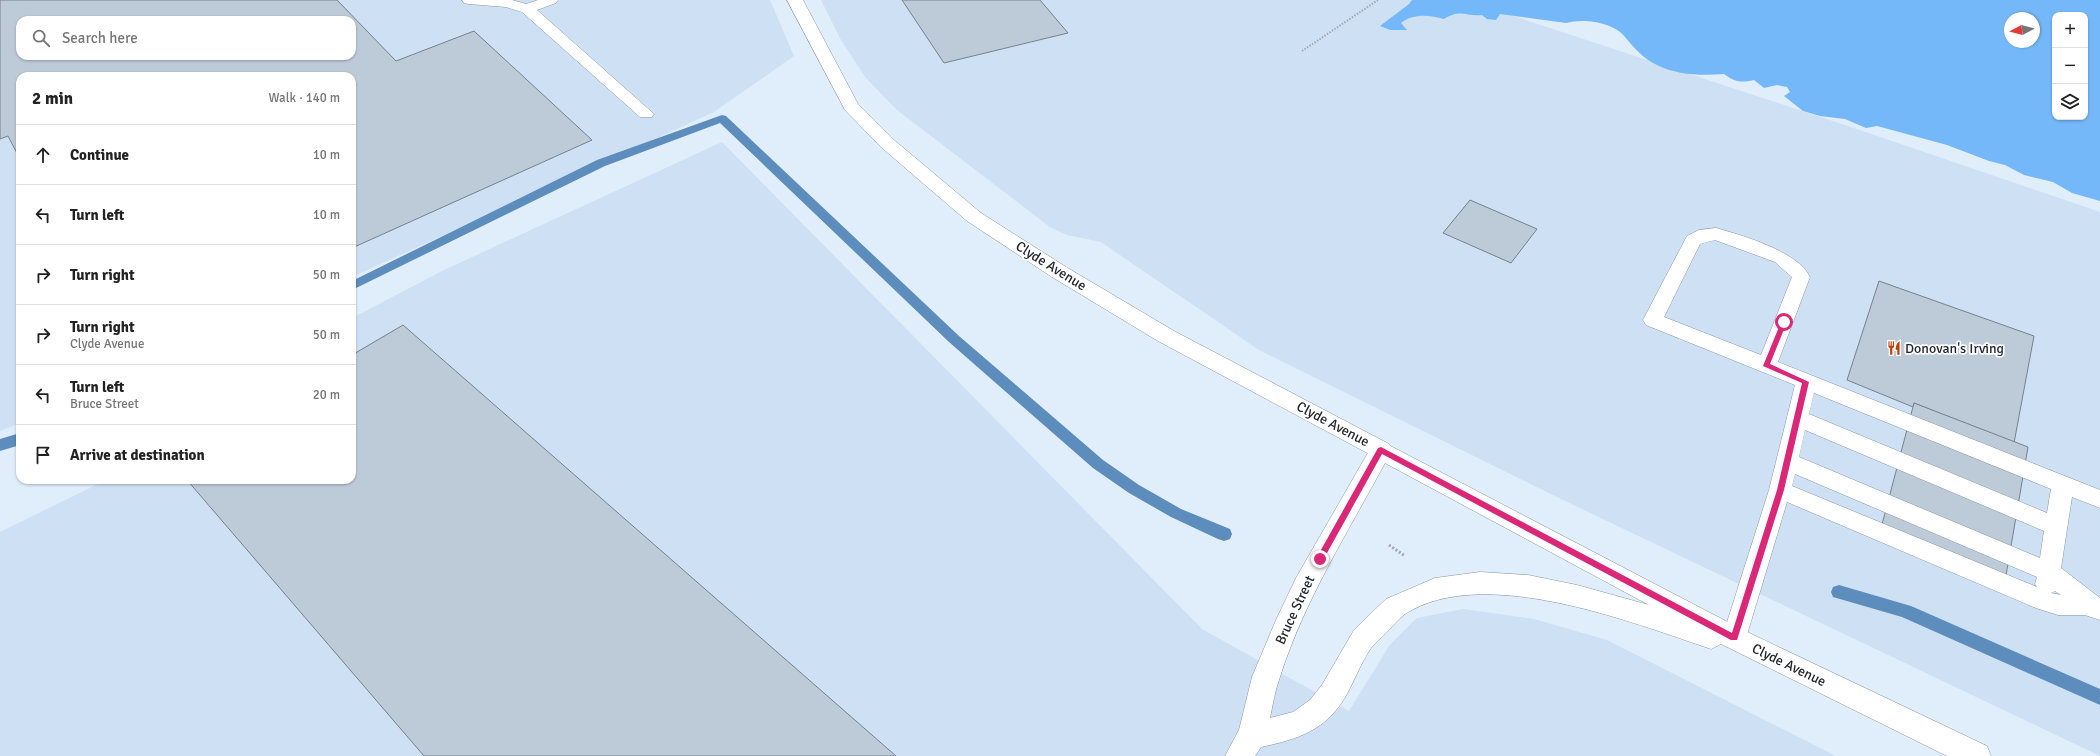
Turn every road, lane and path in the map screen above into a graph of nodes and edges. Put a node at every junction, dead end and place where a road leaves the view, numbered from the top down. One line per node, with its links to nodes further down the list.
1 (469, 0): 5 (lane)
2 (551, 0): 5 (lane)
3 (795, 0): 11 (main road, Clyde Avenue)
4 (1378, 0): 6 (path)
5 (527, 9): 7 (lane)
6 (1302, 51)
7 (646, 114)
8 (1767, 366): 8 (lane); 9 (lane)
9 (1806, 382): 10 (lane); 13 (lane)
10 (1797, 418): 12 (lane); 16 (lane)
11 (1381, 450): 22 (main road, Clyde Avenue); 24 (main road, Bruce Street)
12 (1786, 461): 14 (lane); 19 (lane)
13 (2063, 484): 15 (lane); 16 (lane)
14 (1780, 490): 20 (lane); 22 (lane)
15 (2100, 499)
16 (2056, 526): 19 (lane)
17 (1389, 545): 18 (path)
18 (1405, 556)
19 (2049, 572): 20 (lane); 21 (lane)
20 (2044, 600): 21 (lane)
21 (2096, 608)
22 (1734, 638): 23 (main road, Clyde Avenue)
23 (1763, 652): 24 (main road); 25 (main road, Clyde Avenue)
24 (1246, 746)
25 (1977, 756)

